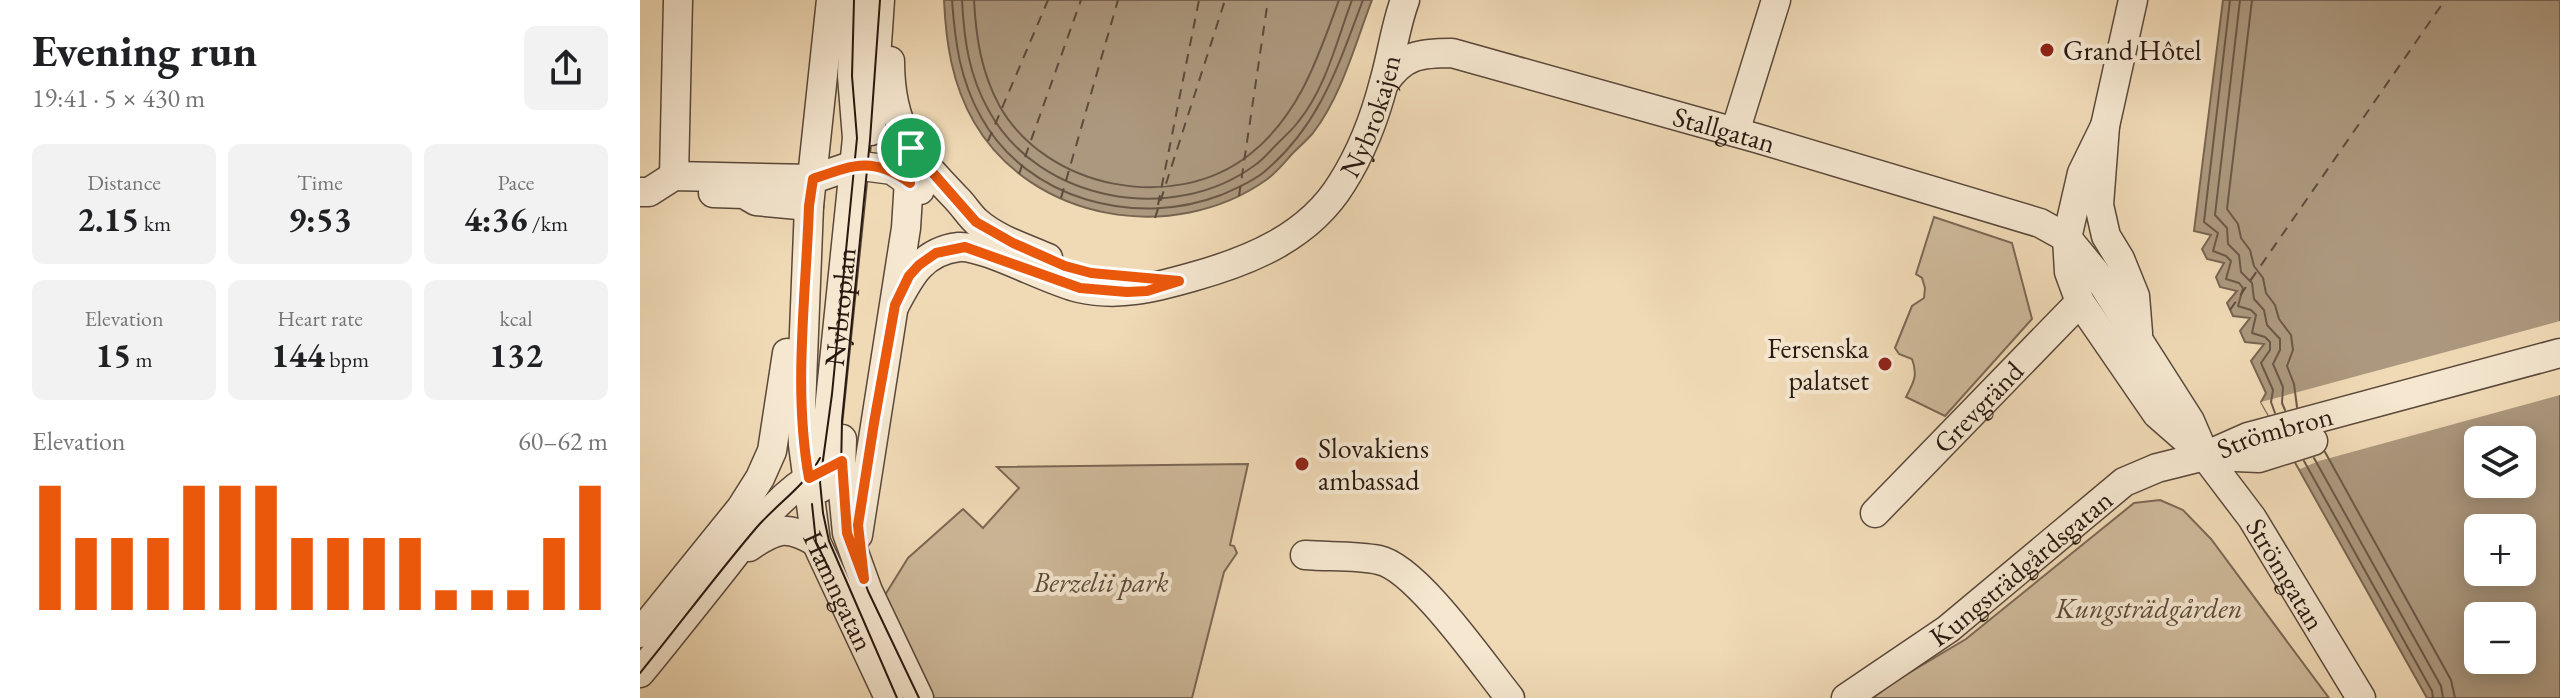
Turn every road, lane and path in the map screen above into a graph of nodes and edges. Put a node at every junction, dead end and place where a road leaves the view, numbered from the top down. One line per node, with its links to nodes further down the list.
1 (678, 0): 15 (street)
2 (831, 0): 16 (street)
3 (854, 0): 13 (street)
4 (880, 0): 13 (street)
5 (894, 0): 12 (street)
6 (1405, 0): 9 (street, Nybrokajen)
7 (1776, 0): 11 (street)
8 (2133, 0): 10 (street)
9 (1385, 82): 11 (street, Stallgatan); 19 (street, Nybrokajen)
10 (2105, 126): 18 (street); 22 (street)
11 (1735, 132): 18 (street, Stallgatan)
12 (911, 148): 14 (street, Nybroplan); 17 (street)
13 (861, 165): 14 (street); 16 (street); 25 (street, Nybroplan); 29 (street, Nybroplan)
14 (910, 183): 17 (street); 21 (street, Nybroplan)
15 (658, 184): 16 (street)
16 (811, 192): 29 (street, Nybroplan); 35 (street, Nybroplan)
17 (976, 222): 19 (street)
18 (2067, 238): 20 (street); 22 (street)
19 (1179, 281): 21 (street, Nybrokajen)
20 (2080, 302): 28 (street); 30 (street, Grevgränd)
21 (895, 305): 27 (street, Nybroplan)
22 (2138, 338): 28 (street)
23 (2560, 353): 26 (street, Strömbron)
24 (2560, 373): 26 (street, Strömbron)
25 (842, 420): 29 (street, Hamngatan)
26 (2281, 440): 28 (street, Strömbron)
27 (872, 442): 29 (street); 34 (street, Hamngatan)
28 (2205, 456): 41 (street, Kungsträdgårdsgatan); 42 (street, Strömgatan)
29 (823, 468): 31 (street, Hamngatan); 33 (street); 34 (street, Hamngatan); 38 (street, Hamngatan)
30 (1875, 513)
31 (816, 542): 33 (street); 37 (street, Hamngatan)
32 (1305, 555): 40 (street)
33 (727, 565): 36 (street)
34 (864, 579): 39 (street, Hamngatan)
35 (640, 633)
36 (640, 673)
37 (889, 698)
38 (897, 698)
39 (919, 698)
40 (1510, 698)
41 (1846, 698)
42 (2361, 698)

